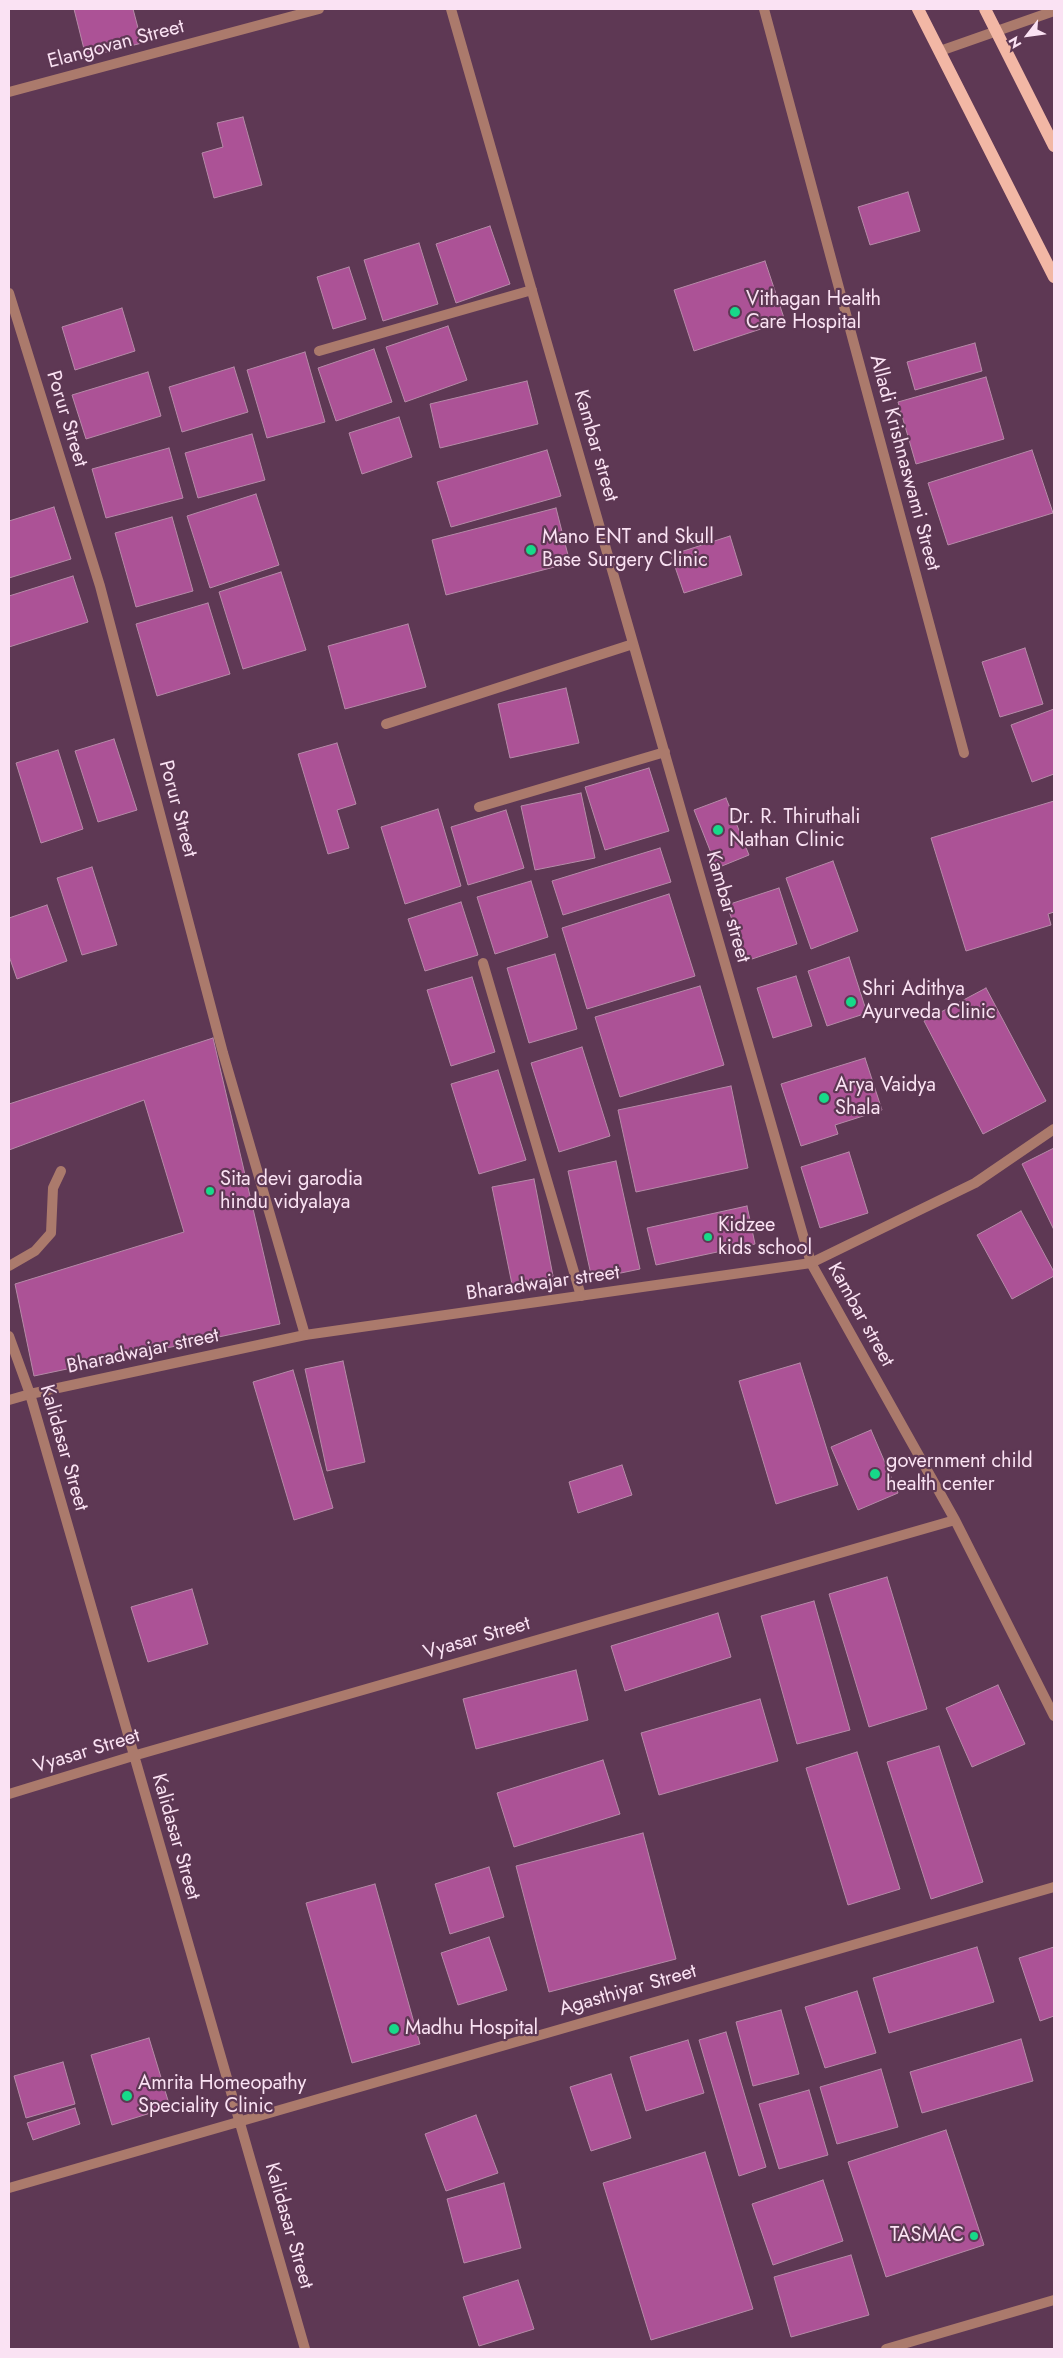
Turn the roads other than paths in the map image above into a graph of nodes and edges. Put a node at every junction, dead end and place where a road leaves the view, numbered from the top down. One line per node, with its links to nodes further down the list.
1 (319, 9): 9 (street, Elangovan Street)
2 (451, 9): 12 (street, Kambar street)
3 (764, 9): 18 (street, Alladi Krishnaswami Street)
4 (918, 9): 8 (main road)
5 (985, 9): 7 (main road)
6 (1054, 11): 7 (street)
7 (996, 30): 8 (street); 10 (main road)
8 (940, 51): 11 (main road)
9 (9, 92)
10 (1054, 146)
11 (1054, 277)
12 (532, 290): 14 (street); 15 (street, Kambar street)
13 (9, 293): 26 (street, Porur Street)
14 (319, 351)
15 (633, 644): 16 (street); 17 (street, Kambar street)
16 (386, 724)
17 (664, 752): 19 (street); 23 (street, Kambar street)
18 (964, 754)
19 (479, 807)
20 (483, 963): 25 (street)
21 (1054, 1129): 23 (street, Bharadwajar street)
22 (62, 1171): 24 (street)
23 (811, 1263): 25 (street, Bharadwajar street); 30 (street, Kambar street)
24 (9, 1266)
25 (580, 1296): 26 (street, Bharadwajar street)
26 (305, 1335): 28 (street, Bharadwajar street)
27 (9, 1336): 28 (street, Kalidasar Street)
28 (30, 1394): 29 (street, Bharadwajar street); 32 (street, Kalidasar Street)
29 (9, 1400)
30 (955, 1520): 31 (street, Kambar street); 32 (street, Vyasar Street)
31 (1054, 1716)
32 (133, 1756): 33 (street, Vyasar Street); 35 (street, Kalidasar Street)
33 (9, 1794)
34 (1054, 1887): 35 (street, Agasthiyar Street)
35 (239, 2121): 36 (street, Agasthiyar Street); 38 (street, Kalidasar Street)
36 (9, 2188)
37 (1054, 2300): 39 (street)
38 (305, 2349)
39 (886, 2349)

